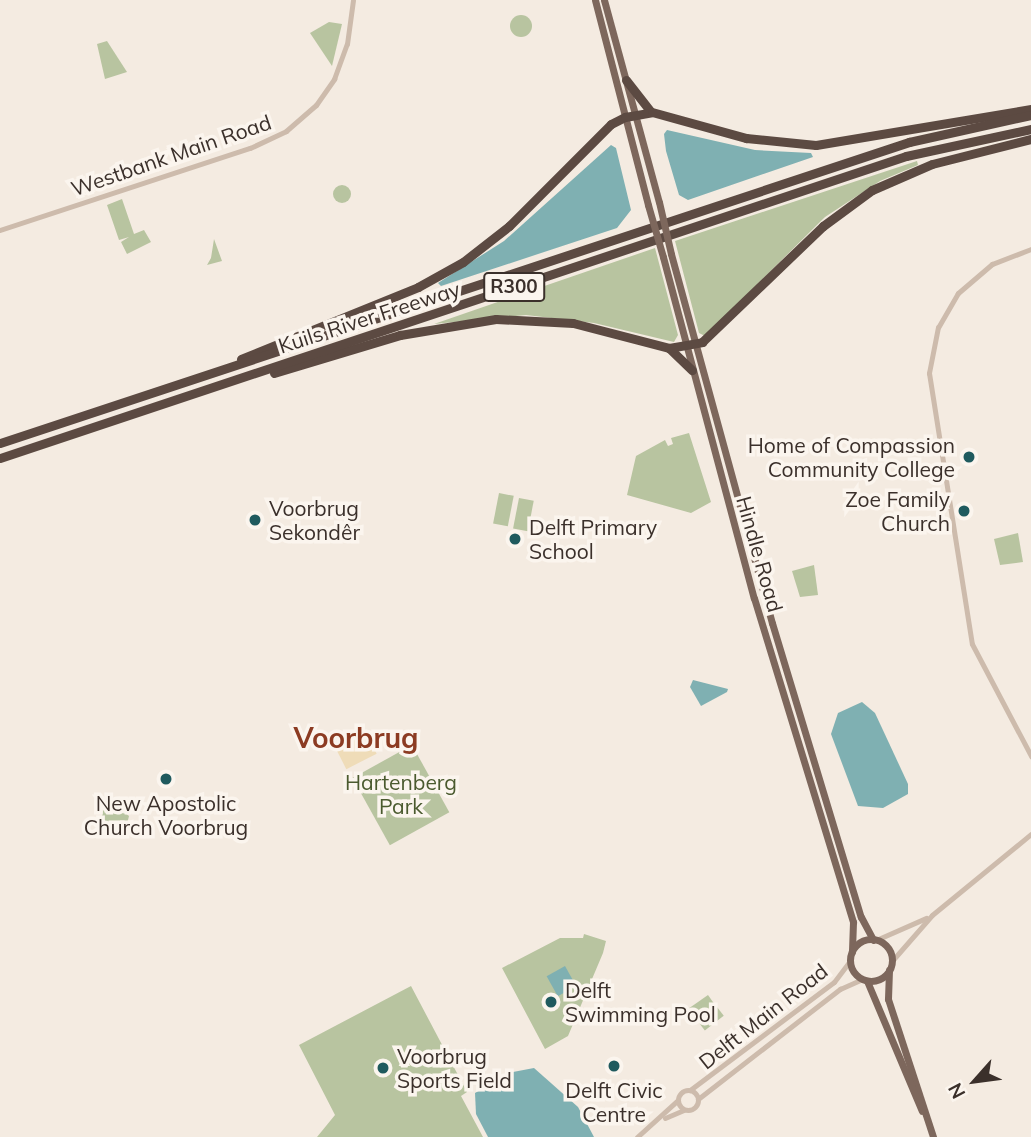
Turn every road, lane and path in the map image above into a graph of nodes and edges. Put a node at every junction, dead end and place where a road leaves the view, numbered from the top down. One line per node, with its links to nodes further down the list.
1 (353, 0): 12 (street, Westbank Main Road)
2 (595, 0): 9 (main road, Hindle Road)
3 (604, 0): 4 (main road, Hindle Road)
4 (626, 80): 6 (highway); 7 (main road, Hindle Road)
5 (1031, 109): 6 (highway)
6 (652, 112): 7 (highway)
7 (635, 114): 9 (highway); 14 (main road, Hindle Road, bridge)
8 (1031, 115): 18 (highway, Kuils River Freeway / R300)
9 (625, 117): 14 (main road, Hindle Road, bridge); 18 (highway)
10 (1031, 129): 20 (highway, Kuils River Freeway / R300)
11 (1031, 139): 15 (highway)
12 (0, 230)
13 (1031, 249): 23 (street)
14 (667, 255): 15 (main road, Hindle Road); 16 (main road, Hindle Road)
15 (696, 344): 16 (highway); 26 (main road, Hindle Road)
16 (686, 346): 17 (highway); 19 (main road, Hindle Road)
17 (669, 348): 19 (highway); 20 (highway)
18 (224, 369): 21 (highway, Kuils River Freeway / R300)
19 (692, 370): 27 (main road, Hindle Road)
20 (242, 378): 22 (highway, Kuils River Freeway / R300)
21 (0, 443)
22 (0, 458)
23 (1031, 756)
24 (1031, 834): 25 (street)
25 (932, 915): 26 (street); 29 (street)
26 (875, 940): 27 (main road); 29 (main road)
27 (852, 951): 28 (main road)
28 (850, 961): 30 (main road); 31 (street, Delft Main Road)
29 (890, 966): 30 (main road); 36 (main road)
30 (865, 980): 32 (street, Delft Main Road); 36 (main road)
31 (690, 1090): 32 (street); 33 (street)
32 (698, 1098): 34 (street)
33 (678, 1100): 34 (street); 35 (street)
34 (684, 1110): 35 (street)
35 (658, 1121): 37 (street)
36 (933, 1135)
37 (637, 1137)

